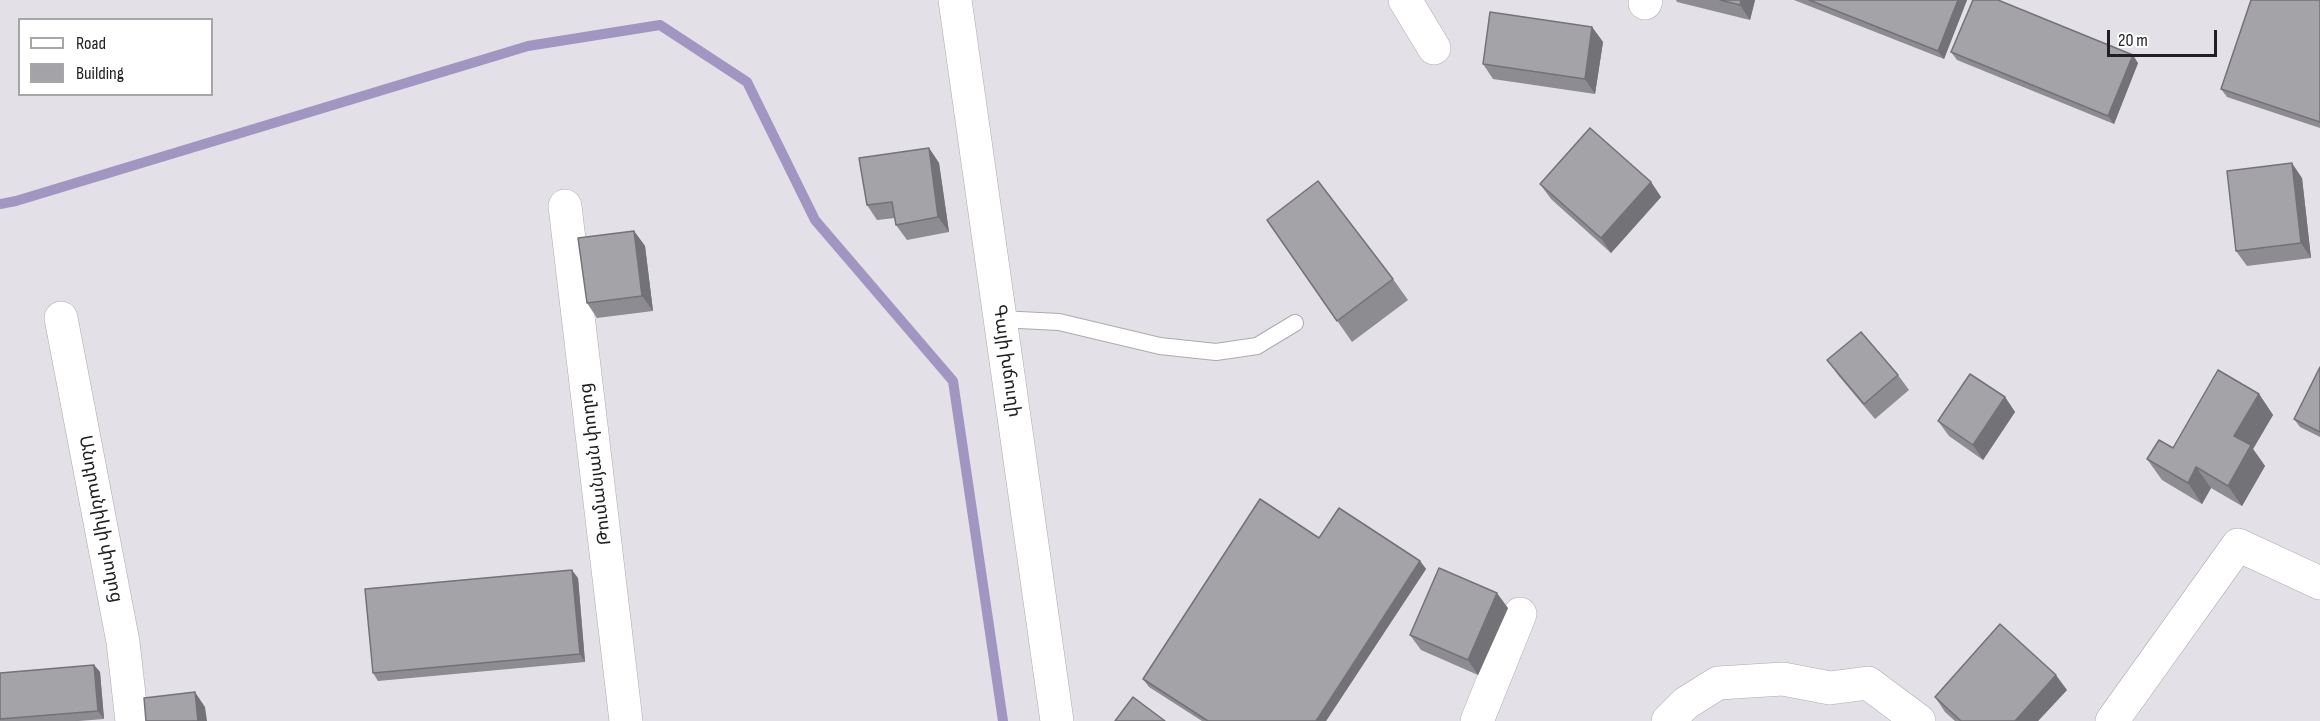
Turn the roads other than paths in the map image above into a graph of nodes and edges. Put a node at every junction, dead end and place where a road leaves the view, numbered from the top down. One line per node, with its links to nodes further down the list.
1 (955, 0): 6 (street, Գայի խճուղի)
2 (1405, 0): 3 (street)
3 (1434, 48)
4 (565, 206): 11 (street, Թումանյան փողոց)
5 (61, 318): 10 (street, Անդրանիկի փողոց)
6 (1000, 319): 7 (lane); 12 (street, Գայի խճուղի)
7 (1295, 323)
8 (2320, 583): 16 (street)
9 (1520, 614): 13 (street)
10 (132, 721)
11 (626, 721)
12 (1057, 721)
13 (1477, 721)
14 (1668, 721): 15 (street)
15 (1919, 721)
16 (2112, 721)

